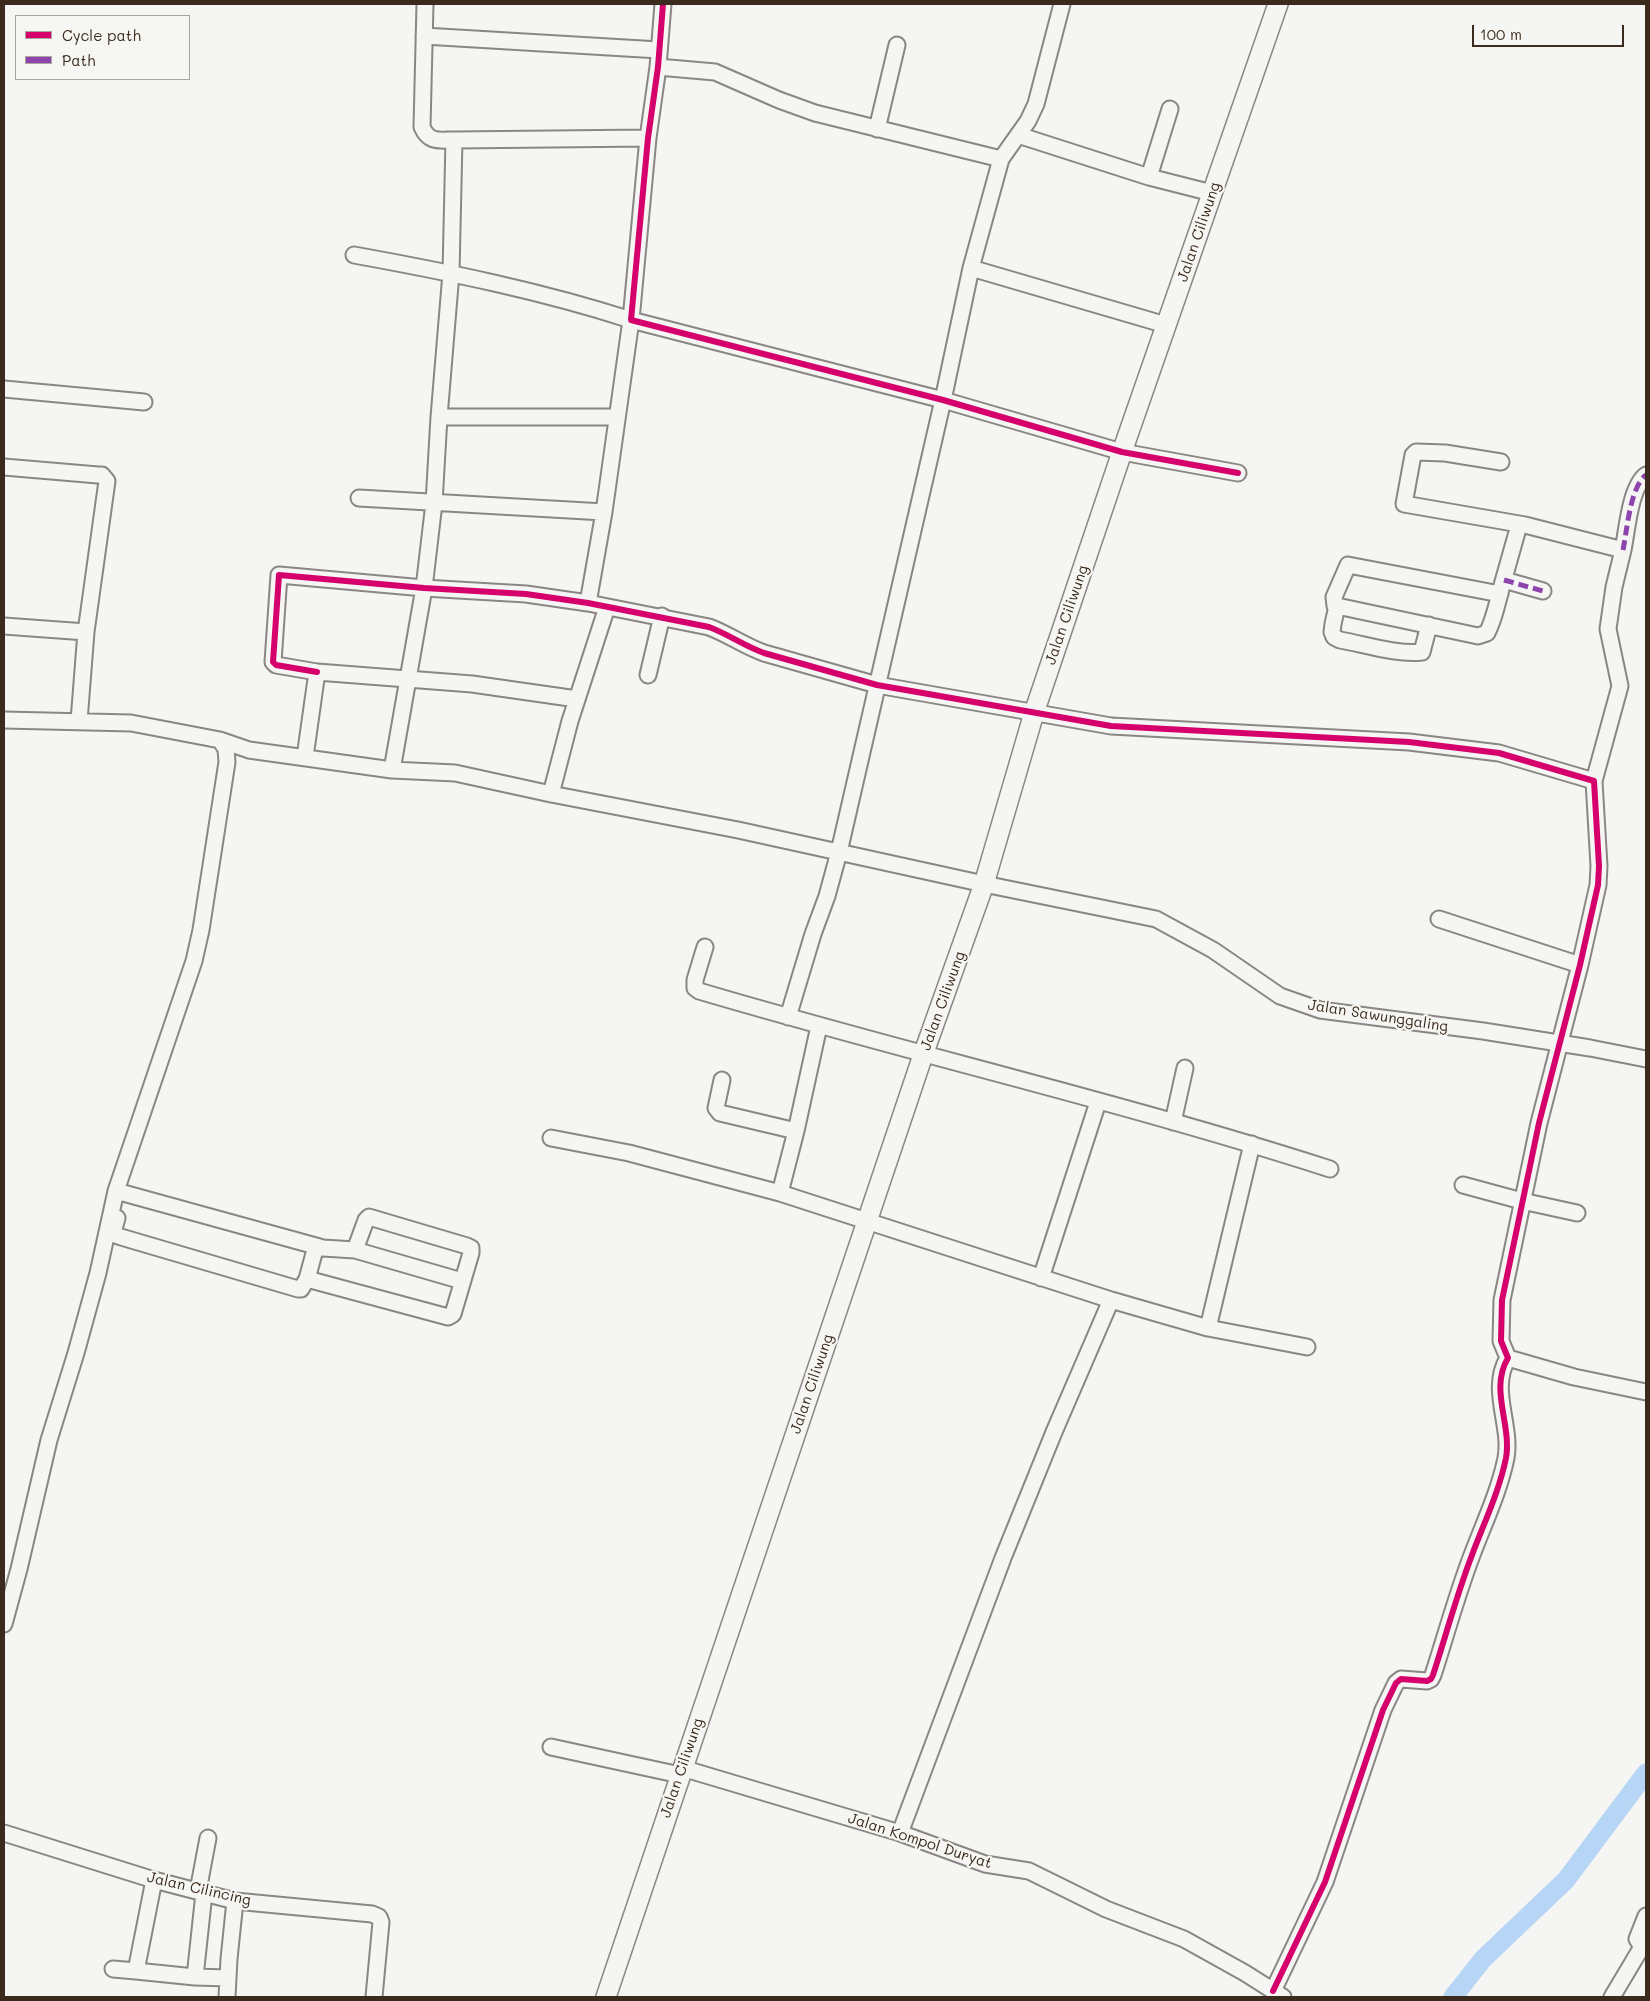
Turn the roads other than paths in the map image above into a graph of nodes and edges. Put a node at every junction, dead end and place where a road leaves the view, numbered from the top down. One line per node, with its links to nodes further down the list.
1 (425, 4): 5 (street)
2 (663, 4): 7 (street)
3 (1062, 4): 11 (street)
4 (1278, 4): 16 (main road, Jalan Ciliwung)
5 (424, 36): 7 (street); 13 (street)
6 (897, 45): 10 (street)
7 (659, 50): 8 (street)
8 (658, 67): 10 (street); 12 (street)
9 (1170, 109): 15 (street)
10 (877, 129): 14 (street)
11 (1018, 135): 14 (street); 15 (street)
12 (648, 138): 13 (street); 20 (street)
13 (454, 140): 19 (street)
14 (1001, 159): 18 (street)
15 (1149, 177): 16 (street)
16 (1212, 194): 21 (main road, Jalan Ciliwung)
17 (354, 255): 19 (street)
18 (971, 268): 21 (street); 23 (street)
19 (451, 273): 20 (street); 25 (street)
20 (631, 320): 23 (street); 26 (street)
21 (1166, 325): 27 (main road, Jalan Ciliwung)
22 (4, 389): 24 (street)
23 (943, 400): 27 (street); 50 (street)
24 (144, 402)
25 (439, 417): 26 (street); 33 (street)
26 (617, 417): 34 (street)
27 (1122, 452): 30 (street); 52 (main road, Jalan Ciliwung)
28 (1501, 462): 35 (street)
29 (4, 467): 46 (street)
30 (1238, 473)
31 (1646, 475): 36 (street)
32 (359, 498): 33 (street)
33 (434, 503): 34 (street); 38 (street)
34 (604, 512): 40 (street)
35 (1519, 524): 36 (street); 37 (street)
36 (1622, 550): 60 (street)
37 (1502, 587): 39 (street); 41 (street); 45 (street)
38 (424, 588): 40 (street); 47 (street); 49 (street)
39 (1543, 591)
40 (588, 603): 42 (street)
41 (1336, 606): 45 (street); 45 (street)
42 (607, 607): 43 (street); 51 (street)
43 (662, 616): 48 (street); 50 (street)
44 (4, 626): 46 (street)
45 (1429, 626)
46 (86, 632): 54 (street)
47 (317, 672): 49 (street); 57 (street)
48 (648, 675)
49 (409, 679): 51 (street); 59 (street)
50 (877, 685): 52 (street); 62 (street)
51 (577, 699): 61 (street)
52 (1034, 713): 60 (street); 63 (main road, Jalan Ciliwung)
53 (4, 720): 54 (street, Jalan Sawunggaling)
54 (79, 721): 55 (street, Jalan Sawunggaling)
55 (220, 740): 56 (street, Jalan Sawunggaling); 58 (street)
56 (249, 750): 57 (street, Jalan Sawunggaling); 58 (street)
57 (305, 757): 59 (street, Jalan Sawunggaling)
58 (227, 762): 81 (street)
59 (392, 770): 61 (street, Jalan Sawunggaling)
60 (1594, 781): 66 (street)
61 (551, 794): 62 (street, Jalan Sawunggaling)
62 (839, 852): 63 (street, Jalan Sawunggaling); 67 (street)
63 (984, 884): 69 (street, Jalan Sawunggaling); 70 (main road, Jalan Ciliwung)
64 (1439, 919): 66 (street)
65 (705, 948): 67 (street)
66 (1580, 965): 69 (street)
67 (788, 1017): 68 (street)
68 (819, 1026): 70 (street); 76 (street)
69 (1559, 1044): 71 (street, Jalan Sawunggaling); 83 (street)
70 (923, 1055): 74 (street); 85 (main road, Jalan Ciliwung)
71 (1646, 1059)
72 (1185, 1068): 75 (street)
73 (722, 1080): 76 (street)
74 (1098, 1102): 75 (street); 88 (street)
75 (1173, 1122): 78 (street)
76 (796, 1131): 82 (street)
77 (550, 1138): 82 (street)
78 (1252, 1144): 79 (street); 92 (street)
79 (1330, 1169)
80 (1464, 1185): 83 (street)
81 (120, 1192): 86 (street); 89 (street); 96 (street)
82 (780, 1193): 85 (street)
83 (1522, 1201): 84 (street); 94 (street)
84 (1577, 1213)
85 (868, 1220): 88 (street); 98 (main road, Jalan Ciliwung)
86 (320, 1247): 87 (street); 89 (street)
87 (354, 1250): 90 (street); 90 (street)
88 (1041, 1278): 91 (street)
89 (311, 1280): 90 (street)
90 (462, 1280)
91 (1111, 1300): 92 (street); 100 (street)
92 (1208, 1328): 93 (street)
93 (1307, 1348)
94 (1508, 1358): 95 (street); 111 (street)
95 (1646, 1392)
96 (4, 1624)
97 (551, 1747): 98 (street, Jalan Kompol Duryat)
98 (681, 1772): 100 (street, Jalan Kompol Duryat); 114 (main road, Jalan Ciliwung)
99 (4, 1833): 102 (street, Jalan Cilincing)
100 (900, 1833): 111 (street, Jalan Kompol Duryat)
101 (208, 1838): 103 (street)
102 (154, 1880): 103 (street, Jalan Cilincing); 108 (street)
103 (201, 1892): 104 (street, Jalan Cilincing); 109 (street)
104 (235, 1901): 110 (street); 113 (street, Jalan Cilincing)
105 (1646, 1916): 106 (street)
106 (1644, 1947): 115 (street)
107 (113, 1969): 108 (street)
108 (136, 1971): 109 (street)
109 (195, 1977): 110 (street)
110 (228, 1978): 112 (street)
111 (1278, 1994)
112 (227, 1997)
113 (374, 1997)
114 (606, 1997)
115 (1612, 1997)

